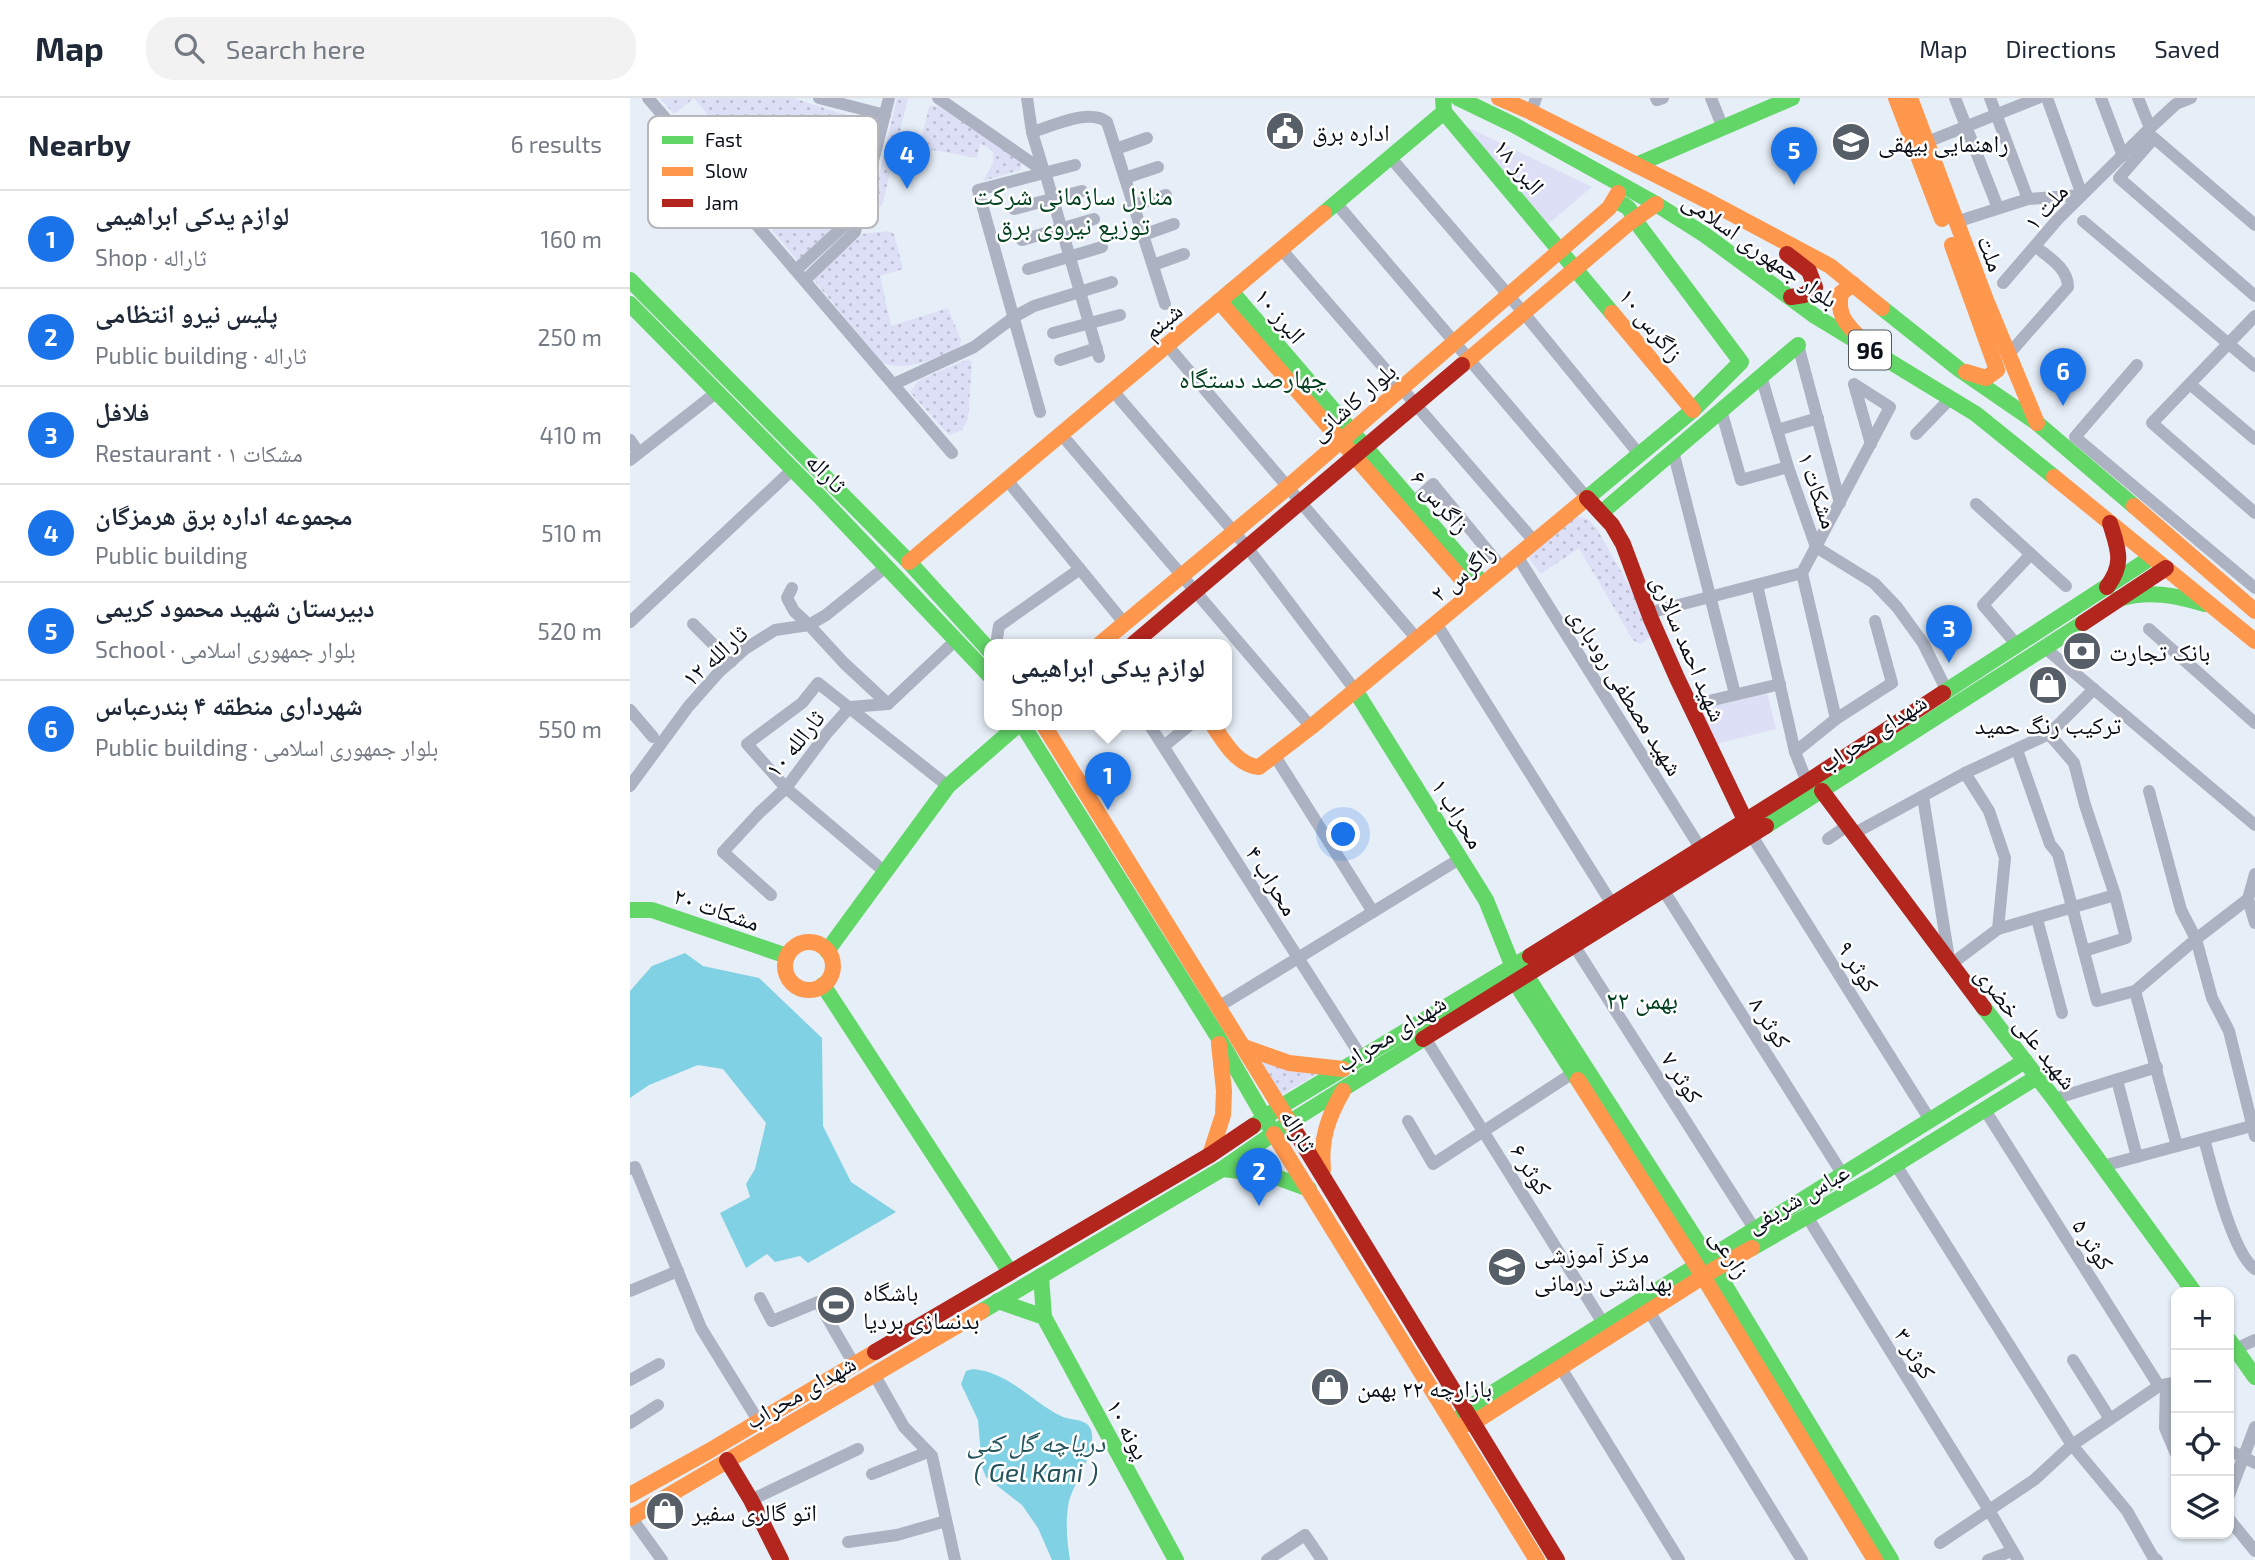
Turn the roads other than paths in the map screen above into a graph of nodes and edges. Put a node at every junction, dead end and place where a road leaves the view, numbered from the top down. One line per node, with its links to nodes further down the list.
1 (648, 98): 25 (street)
2 (819, 98): 24 (street)
3 (889, 98): 24 (street)
4 (938, 98): 40 (street)
5 (1027, 98): 30 (street)
6 (1458, 98): 42 (main road, بلوار جمهوری اسلامی / 96)
7 (1499, 98): 23 (main road, بلوار جمهوری اسلامی / 96)
8 (1656, 98): 9 (street)
9 (1663, 98)
10 (1711, 98): 28 (street)
11 (1792, 98): 28 (main road)
12 (1896, 98): 100 (main road, ملت)
13 (1910, 98): 32 (main road, ملت)
14 (1955, 98): 27 (street)
15 (1990, 98): 26 (street)
16 (2047, 98): 45 (street)
17 (2101, 98): 35 (street)
18 (2138, 98): 29 (street)
19 (2192, 98): 21 (street, ملت ۱)
20 (2031, 99): 26 (street)
21 (2175, 101): 29 (street, ملت ۱)
22 (1444, 105): 36 (main road, شبنم); 69 (main road, البرز ۱۸)
23 (1534, 105): 38 (main road, بلوار جمهوری اسلامی / 96)
24 (885, 115): 33 (street)
25 (663, 116)
26 (1996, 116): 27 (street); 46 (street)
27 (1967, 127): 32 (street); 52 (street)
28 (1723, 128): 38 (main road)
29 (2150, 128): 35 (street, ملت ۱)
30 (1032, 132): 34 (street); 40 (street)
31 (1147, 138): 34 (street)
32 (1927, 142): 58 (main road, ملت)
33 (878, 143)
34 (1116, 149): 41 (street)
35 (2123, 156): 45 (street, ملت ۱)
36 (1390, 157): 49 (main road, شبنم); 81 (street)
37 (1074, 165): 40 (street)
38 (1636, 165): 54 (main road, بلوار جمهوری اسلامی / 96)
39 (1158, 167): 41 (street)
40 (1045, 172): 47 (street); 91 (street)
41 (1125, 178): 51 (street)
42 (1623, 184): 48 (main road, بلوار کاشانی); 50 (main road, بلوار جمهوری اسلامی / 96)
43 (1082, 191): 47 (street)
44 (1166, 195): 51 (street)
45 (2082, 195): 46 (street); 66 (street, ملت ۱)
46 (2028, 198): 52 (street)
47 (1052, 199): 53 (street); 63 (street)
48 (1613, 202): 56 (main road); 69 (main road, بلوار کاشانی)
49 (1336, 203): 68 (main road, شبنم); 95 (street)
50 (1656, 204): 56 (main road, بلوار کاشانی); 84 (main road, بلوار جمهوری اسلامی / 96)
51 (1134, 205): 64 (street)
52 (1998, 208): 58 (street)
53 (1014, 209)
54 (1728, 212): 79 (main road, بلوار جمهوری اسلامی / 96); 84 (main road)
55 (1094, 219): 63 (street)
56 (1634, 219): 73 (main road, بلوار کاشانی); 114 (main road, زاگرس ۲)
57 (2083, 221): 96 (street)
58 (1956, 222): 100 (main road, ملت)
59 (1174, 224): 64 (street)
60 (2255, 225): 83 (street)
61 (760, 228): 75 (street)
62 (842, 228): 75 (street)
63 (1061, 229): 65 (street); 71 (street)
64 (1143, 235): 72 (street)
65 (1022, 240)
66 (2035, 246): 78 (street); 100 (street, ملت ۱)
67 (1102, 247): 71 (street)
68 (1281, 249): 82 (main road, شبنم); 109 (street)
69 (1560, 250): 73 (main road, البرز ۱۸); 81 (main road, بلوار کاشانی)
70 (1184, 254): 72 (street)
71 (1069, 256): 74 (street); 80 (street)
72 (1153, 265): 86 (street)
73 (1576, 268): 87 (main road, بلوار کاشانی); 114 (main road, زاگرس ۱۰)
74 (1028, 269)
75 (800, 275): 107 (street)
76 (630, 280): 89 (main road, ثاراله)
77 (1112, 282): 80 (street)
78 (2003, 283)
79 (1853, 284): 99 (main road); 105 (main road, بلوار جمهوری اسلامی / 96)
80 (1079, 290): 91 (street); 92 (street)
81 (1509, 295): 87 (street); 95 (main road, بلوار کاشانی)
82 (1225, 296): 97 (main road, شبنم); 122 (main road, البرز ۱۰)
83 (2255, 296)
84 (1791, 297): 99 (main road, بلوار جمهوری اسلامی / 96)
85 (630, 304): 93 (main road, ثاراله)
86 (1165, 304)
87 (1523, 312): 101 (main road, بلوار کاشانی); 129 (street)
88 (1120, 315): 92 (street)
89 (665, 316): 93 (main road); 150 (main road, ثاراله)
90 (2255, 316): 96 (street)
91 (1014, 317): 107 (street); 116 (street)
92 (1089, 323): 94 (street); 102 (street)
93 (653, 328): 111 (main road, ثاراله)
94 (1052, 333)
95 (1455, 342): 101 (street); 109 (main road, بلوار کاشانی)
96 (2230, 343): 104 (street); 108 (street)
97 (1167, 345): 110 (main road, شبنم); 134 (street)
98 (1798, 345): 106 (main road); 117 (street)
99 (1878, 355): 112 (main road, بلوار جمهوری اسلامی / 96)
100 (2002, 358): 105 (main road); 118 (main road, ملت)
101 (1468, 359): 113 (main road, بلوار کاشانی); 135 (street)
102 (1060, 360)
103 (2137, 365): 162 (street)
104 (2255, 366)
105 (1960, 370): 118 (main road, بلوار جمهوری اسلامی / 96)
106 (1761, 376): 115 (main road); 119 (street, مشکات ۱)
107 (894, 384): 128 (street)
108 (2190, 385): 123 (street); 141 (street)
109 (1402, 388): 113 (street); 122 (main road, بلوار کاشانی)
110 (1113, 391): 120 (main road, شبنم); 143 (street)
111 (718, 392): 130 (street); 132 (main road, ثاراله)
112 (1950, 399): 121 (street); 142 (main road, بلوار جمهوری اسلامی / 96)
113 (1416, 403): 126 (main road, بلوار کاشانی); 144 (street)
114 (1693, 410): 129 (main road, زاگرس ۲)
115 (1721, 410): 127 (main road); 131 (street)
116 (1040, 412)
117 (1818, 418): 119 (street); 137 (street)
118 (2037, 423): 167 (main road, بلوار جمهوری اسلامی / 96)
119 (1777, 429): 131 (street, مشکات ۱)
120 (1061, 434): 133 (main road, شبنم); 156 (street)
121 (1916, 434)
122 (1346, 437): 126 (main road, البرز ۱۰); 134 (main road, بلوار کاشانی)
123 (2255, 439)
124 (630, 440): 130 (street)
125 (1871, 443): 137 (street)
126 (1359, 451): 136 (main road, بلوار کاشانی); 139 (main road, زاگرس ۶)
127 (1673, 451): 140 (main road); 165 (street)
128 (953, 453)
129 (1639, 454): 135 (main road, زاگرس ۲)
130 (634, 457)
131 (1788, 467): 146 (street, مشکات ۱)
132 (792, 470): 151 (main road, ثاراله); 170 (street)
133 (1007, 480): 150 (main road, شبنم); 154 (street)
134 (1288, 487): 136 (street); 143 (main road, بلوار کاشانی)
135 (1587, 498): 140 (main road, شهید احمد سالاری); 144 (main road, زاگرس ۲)
136 (1300, 501): 145 (main road, بلوار کاشانی); 179 (street)
137 (1840, 503): 146 (street)
138 (1976, 504): 147 (street)
139 (1408, 508): 152 (street); 161 (main road, زاگرس ۶)
140 (1601, 513): 168 (main road, شهید احمد سالاری)
141 (2255, 513)
142 (2110, 523): 149 (main road, بلوار جمهوری اسلامی / 96); 164 (main road)
143 (1234, 532): 145 (street); 156 (main road, بلوار کاشانی)
144 (1534, 541): 148 (main road, زاگرس ۲)
145 (1247, 547): 163 (main road, بلوار کاشانی); 189 (street)
146 (1816, 547): 155 (street); 190 (street, مشکات ۱)
147 (2031, 554): 159 (street); 183 (street)
148 (1517, 556): 152 (main road, زاگرس ۲); 224 (street, شهید مصطفی رودباری)
149 (2145, 561): 153 (main road, بلوار جمهوری اسلامی / 96); 157 (main road); 164 (main road, شهدای محراب)
150 (909, 562): 182 (main road, ثاراله)
151 (887, 566): 174 (street, ثارالله ۱۲); 180 (main road, ثاراله)
152 (1502, 568): 161 (main road, زاگرس ۲)
153 (2166, 568): 157 (main road, شهدای محراب); 166 (main road, بلوار جمهوری اسلامی / 96)
154 (1080, 569): 173 (street); 176 (street)
155 (1802, 573): 158 (street); 196 (street)
156 (1183, 576): 163 (street); 173 (main road, بلوار کاشانی)
157 (2150, 578): 164 (main road, شهدای محراب)
158 (1757, 585): 165 (street); 187 (street)
159 (2066, 586)
160 (792, 588): 174 (street)
161 (1478, 588): 171 (main road, زاگرس ۲)
162 (2255, 588)
163 (1196, 590): 178 (main road, بلوار کاشانی); 198 (street)
164 (2112, 593): 166 (main road); 183 (main road, شهدای محراب); 184 (main road, شهدای محراب)
165 (1712, 597): 168 (street); 191 (street)
166 (2214, 607): 181 (main road, بلوار جمهوری اسلامی / 96)
167 (2255, 611)
168 (1648, 613): 193 (main road, شهید احمد سالاری)
169 (1875, 621): 196 (street)
170 (630, 622)
171 (1436, 623): 179 (main road, زاگرس ۲); 232 (street)
172 (693, 624): 185 (street)
173 (1125, 624): 177 (main road, بلوار کاشانی)
174 (809, 625): 185 (street, ثارالله ۱۲); 192 (street)
175 (2149, 629): 197 (street)
176 (997, 639)
177 (1106, 639)
178 (1143, 639)
179 (1417, 639): 189 (main road, زاگرس ۲)
180 (956, 640): 186 (main road, ثاراله); 192 (street)
181 (2255, 641)
182 (984, 644)
183 (2017, 645): 190 (main road, شهدای محراب)
184 (2045, 648): 188 (street); 216 (main road, شهدای محراب)
185 (731, 662): 213 (street, ثارالله ۱۲)
186 (984, 670)
187 (1780, 684): 191 (street); 209 (street)
188 (2094, 689): 205 (street); 220 (street)
189 (1355, 690): 198 (main road, زاگرس ۲); 225 (main road, محراب ۱)
190 (1947, 691): 212 (main road, شهدای محراب)
191 (1735, 694): 193 (street)
192 (888, 704): 194 (street, ثارالله ۱۰)
193 (1688, 706): 219 (main road, شهید احمد سالاری)
194 (850, 708): 214 (street); 215 (street, ثارالله ۱۰); 215 (street)
195 (630, 710): 206 (street)
196 (1836, 719): 209 (street)
197 (2255, 723)
198 (1311, 727): 210 (main road, زاگرس ۲)
199 (1014, 730): 214 (main road)
200 (1025, 730): 251 (main road, ثاراله)
201 (1048, 730): 249 (main road, ثاراله)
202 (1153, 730): 207 (street, محراب ۴)
203 (1184, 730): 207 (street)
204 (1217, 730): 210 (main road, زاگرس ۲)
205 (2049, 734): 208 (street); 230 (street)
206 (653, 737)
207 (1164, 746): 244 (street, محراب ۴)
208 (2017, 750): 211 (street); 233 (street)
209 (1795, 752): 212 (street)
210 (1275, 756): 235 (street)
211 (1965, 774): 218 (street); 238 (street)
212 (1807, 782): 219 (main road, شهدای محراب)
213 (630, 786)
214 (948, 786): 226 (main road)
215 (786, 788): 226 (street); 229 (street, ثارالله ۱۰)
216 (1822, 791): 221 (main road, شهید علی خضری); 222 (main road, شهدای محراب)
217 (2149, 791): 239 (street)
218 (1923, 797): 221 (street); 245 (street)
219 (1745, 820): 224 (main road, شهدای محراب)
220 (2255, 825)
221 (1850, 830): 223 (street); 245 (main road, شهید علی خضری)
222 (1752, 836): 228 (main road, شهدای محراب); 267 (street, کوثر ۹)
223 (1828, 839)
224 (1700, 849): 232 (main road, شهدای محراب)
225 (1461, 858): 235 (street); 246 (main road, محراب ۱)
226 (886, 872): 241 (main road)
227 (2255, 874): 231 (street)
228 (1664, 891): 240 (main road, شهدای محراب); 282 (street, کوثر ۸)
229 (771, 895)
230 (2115, 895): 233 (street); 242 (street)
231 (2248, 899): 237 (street); 239 (street)
232 (1612, 904): 246 (main road, شهدای محراب)
233 (2072, 908): 236 (street); 242 (street)
234 (630, 910): 243 (main road, مشکات ۲۰)
235 (1373, 912): 244 (street)
236 (2037, 919): 238 (street); 250 (street)
237 (2255, 923)
238 (1998, 929): 245 (street)
239 (2196, 939): 248 (street); 270 (street)
240 (1575, 947): 246 (main road, شهدای محراب); 287 (street, کوثر ۷)
241 (827, 951): 243 (main road); 247 (main road)
242 (2084, 951): 248 (street)
243 (788, 956): 247 (main road)
244 (1298, 958): 249 (street); 255 (street, محراب ۴)
245 (1950, 965): 256 (main road, شهید علی خضری)
246 (1518, 975): 253 (main road, شهدای محراب); 255 (main road, شهدای محراب); 259 (main road, زارعی); 288 (main road, زارعی)
247 (823, 985): 291 (main road)
248 (2135, 991): 257 (street)
249 (1218, 1007): 251 (main road); 254 (main road, ثاراله)
250 (2062, 1013)
251 (1204, 1016): 252 (main road, ثاراله)
252 (1218, 1037): 266 (main road, ثاراله); 275 (main road)
253 (1424, 1038): 262 (main road, شهدای محراب); 271 (street, کوثر ۶)
254 (1244, 1047): 258 (main road); 264 (main road, ثاراله)
255 (1362, 1058): 258 (main road, شهدای محراب)
256 (2025, 1061): 260 (main road, شهید علی خضری); 267 (main road, عباس شریفی)
257 (2157, 1067): 261 (street); 274 (street)
258 (1343, 1069): 264 (main road, شهدای محراب)
259 (1573, 1073): 271 (street); 288 (main road, زارعی)
260 (2037, 1077): 263 (main road, شهید علی خضری); 265 (main road, عباس شریفی)
261 (2117, 1080): 263 (street); 276 (street)
262 (1345, 1088): 269 (main road, شهدای محراب); 284 (main road)
263 (2054, 1098): 279 (main road, شهید علی خضری)
264 (1280, 1107): 266 (main road, شهدای محراب); 269 (main road, ثاراله)
265 (1985, 1110): 278 (main road, عباس شریفی); 310 (street, کوثر ۵)
266 (1265, 1118): 272 (main road, ثاراله); 275 (main road, شهدای محراب)
267 (1930, 1119): 277 (main road, عباس شریفی)
268 (1408, 1121): 271 (street)
269 (1290, 1122): 272 (main road, شهدای محراب); 284 (main road, ثاراله)
270 (2254, 1129): 273 (street)
271 (1483, 1132): 299 (street, کوثر ۶)
272 (1274, 1133): 281 (main road, شهدای محراب); 285 (main road, ثاراله)
273 (2204, 1139): 274 (street); 289 (street)
274 (2177, 1146): 276 (street)
275 (1210, 1155): 291 (main road, شهدای محراب)
276 (2137, 1157): 279 (street)
277 (1864, 1161): 282 (main road, عباس شریفی); 283 (main road)
278 (1896, 1164): 283 (main road, عباس شریفی); 319 (street)
279 (2104, 1166): 293 (main road, شهید علی خضری)
280 (630, 1169): 290 (street)
281 (1222, 1169): 285 (main road); 292 (main road, شهدای محراب)
282 (1843, 1175): 287 (main road, عباس شریفی)
283 (1874, 1178): 286 (main road, عباس شریفی)
284 (1324, 1179): 285 (main road); 312 (main road, ثاراله)
285 (1309, 1190): 316 (main road, ثاراله)
286 (1808, 1218): 288 (main road, عباس شریفی); 330 (street, کوثر ۳)
287 (1755, 1230): 288 (main road, عباس شریفی)
288 (1706, 1267): 297 (main road, عباس شریفی); 299 (main road, عباس شریفی); 348 (main road, زارعی); 349 (main road, زارعی)
289 (2255, 1269)
290 (678, 1271): 294 (street); 314 (street)
291 (1010, 1272): 305 (main road, شهدای محراب)
292 (1041, 1276): 296 (main road, شهدای محراب); 298 (main road)
293 (2190, 1287)
294 (630, 1291)
295 (760, 1298): 305 (street)
296 (998, 1301): 298 (main road); 307 (main road, شهدای محراب)
297 (1649, 1311): 306 (main road, عباس شریفی); 347 (street)
298 (1044, 1317): 341 (main road, پونه ۱۰)
299 (1603, 1323): 312 (main road, عباس شریفی)
300 (2255, 1340): 301 (street)
301 (2234, 1346)
302 (2233, 1350): 308 (main road)
303 (2073, 1360): 313 (street)
304 (659, 1364): 309 (street)
305 (854, 1364): 314 (main road, شهدای محراب)
306 (1561, 1368): 312 (main road, عباس شریفی); 346 (street)
307 (874, 1374): 321 (street); 324 (main road, شهدای محراب)
308 (2255, 1377)
309 (630, 1380)
310 (2167, 1384): 313 (street); 318 (street)
311 (658, 1405): 315 (street)
312 (1469, 1416): 316 (main road); 345 (main road, ثاراله)
313 (2110, 1419): 319 (street)
314 (759, 1422): 328 (main road, شهدای محراب)
315 (630, 1423)
316 (1455, 1426): 344 (main road, ثاراله)
317 (2255, 1427): 323 (street)
318 (2171, 1442)
319 (2072, 1445): 330 (street); 351 (street)
320 (858, 1449): 329 (street)
321 (928, 1452): 326 (street); 332 (street)
322 (2234, 1453): 323 (street)
323 (2242, 1457): 325 (street); 327 (street)
324 (727, 1460): 329 (main road); 331 (main road, شهدای محراب)
325 (2255, 1463)
326 (872, 1474)
327 (2234, 1480)
328 (630, 1496)
329 (751, 1500): 339 (main road)
330 (1989, 1510): 335 (street); 337 (street, کوثر ۳)
331 (630, 1517): 338 (street)
332 (946, 1521): 334 (street); 340 (street)
333 (2234, 1526): 336 (street)
334 (848, 1542)
335 (1940, 1543)
336 (2255, 1551)
337 (2015, 1556): 350 (street)
338 (662, 1560)
339 (781, 1560)
340 (955, 1560)
341 (1176, 1560)
342 (1267, 1560): 343 (street)
343 (1321, 1560)
344 (1537, 1560)
345 (1558, 1560)
346 (1679, 1560)
347 (1802, 1560)
348 (1875, 1560)
349 (1891, 1560)
350 (1988, 1560)
351 (2157, 1560)

